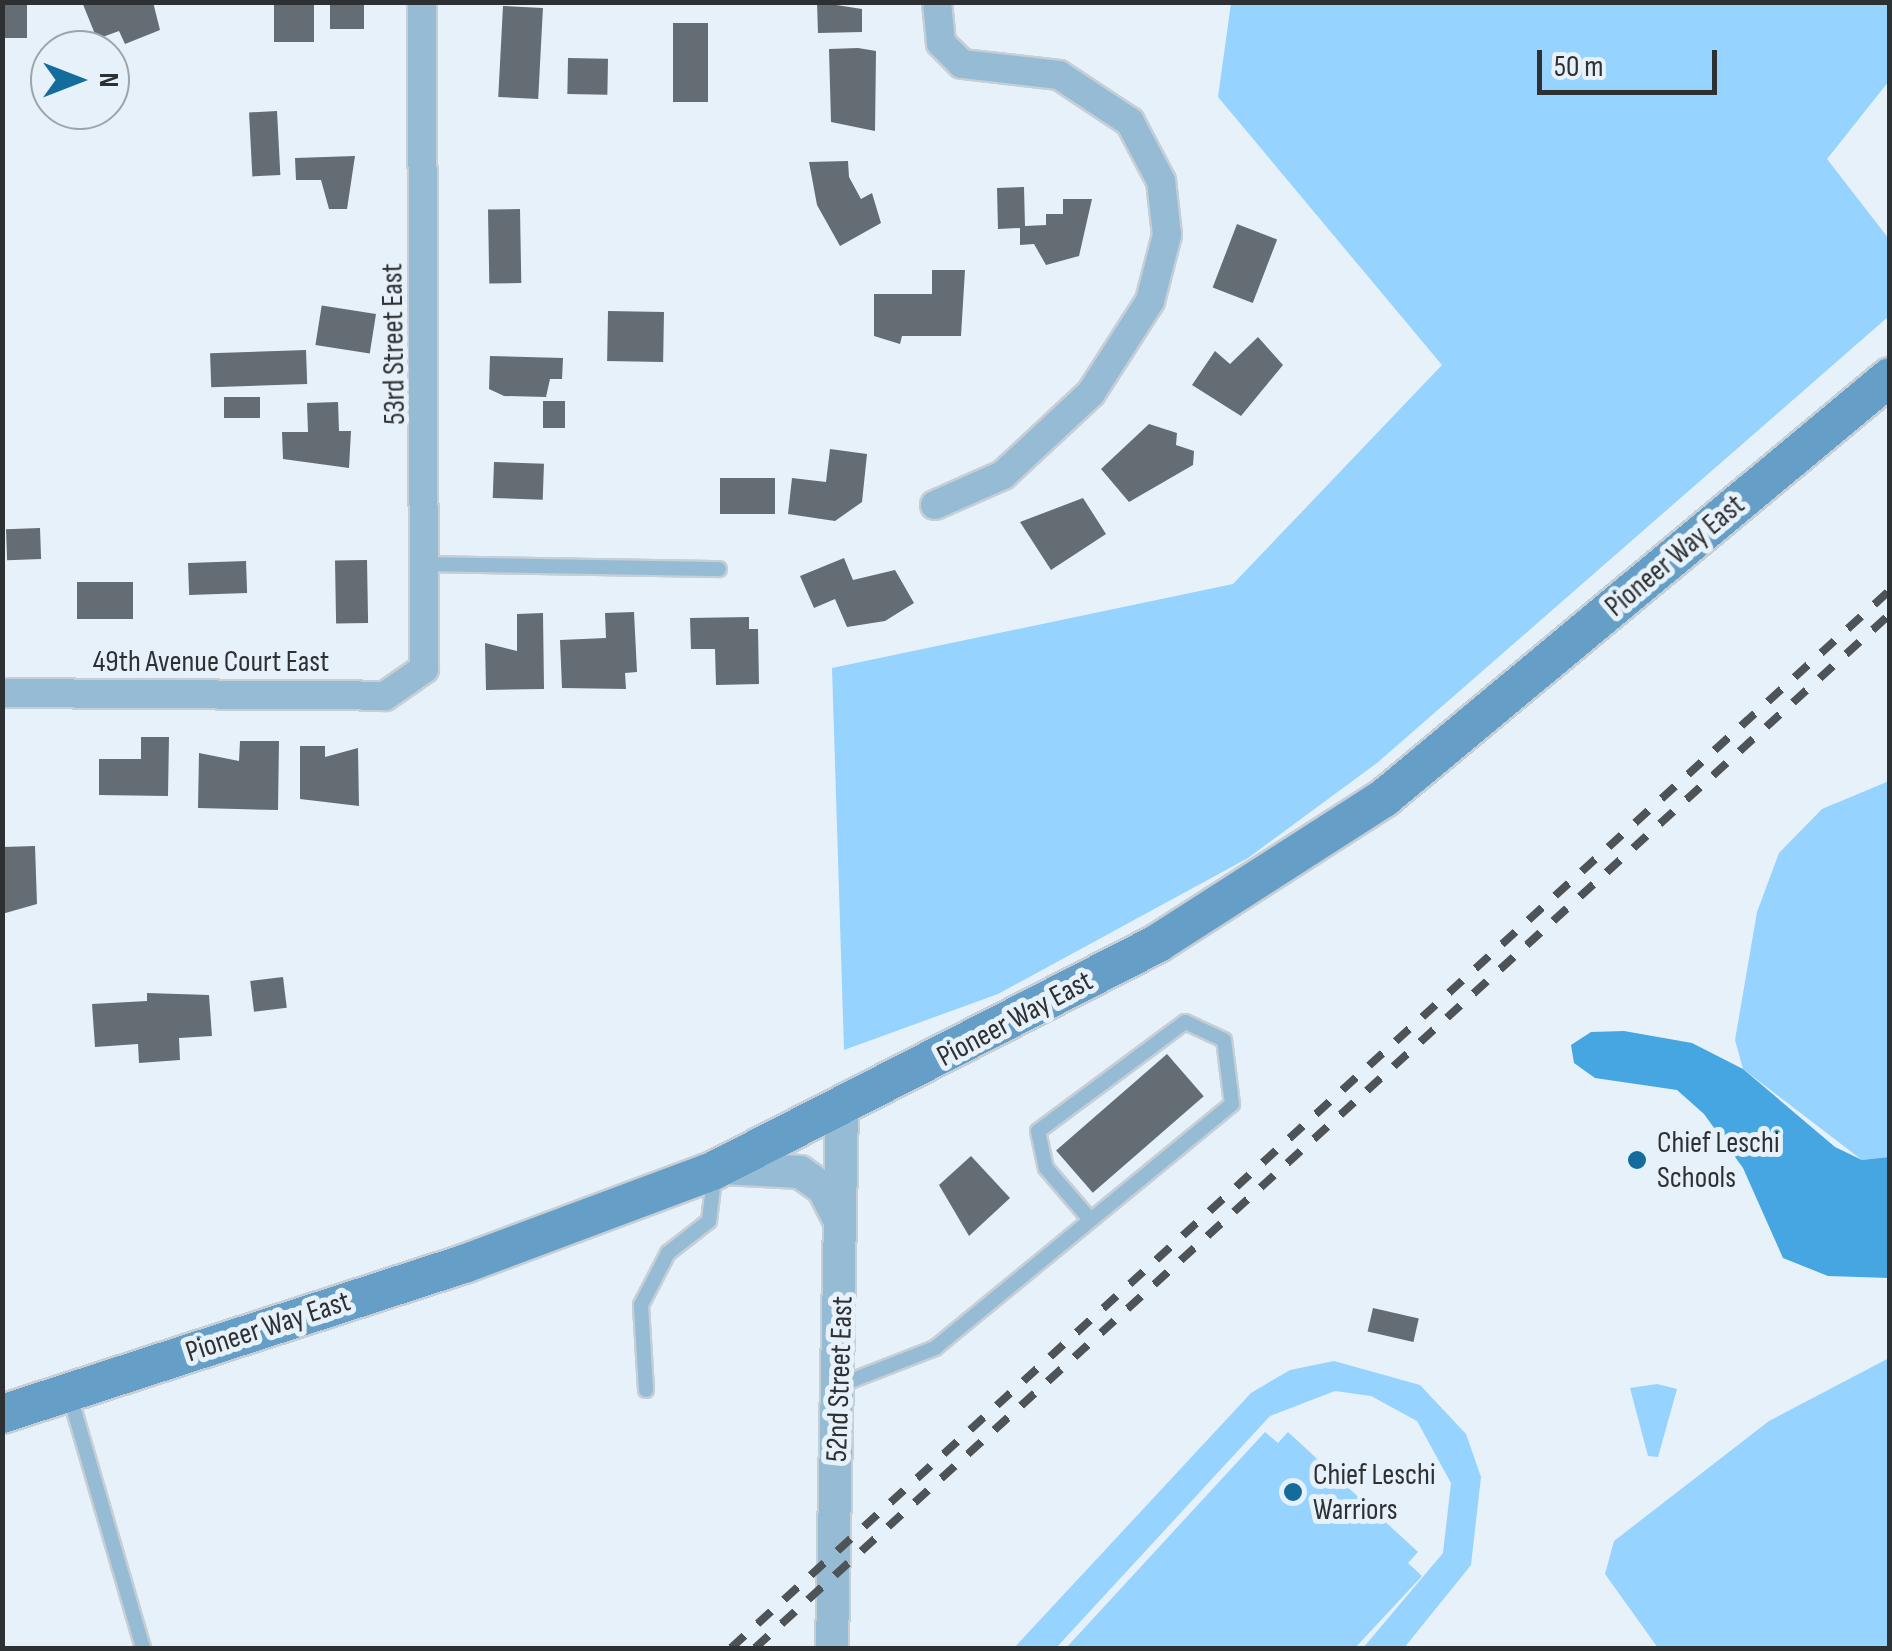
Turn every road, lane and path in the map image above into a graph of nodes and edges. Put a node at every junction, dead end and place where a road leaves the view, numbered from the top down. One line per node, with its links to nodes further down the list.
1 (422, 2): 5 (street, 53rd Street East)
2 (937, 2): 4 (street)
3 (1890, 377): 9 (main road, Pioneer Way East)
4 (935, 505)
5 (429, 564): 6 (lane); 7 (street, 53rd Street East)
6 (719, 569)
7 (414, 680): 8 (street, 49th Avenue Court East)
8 (2, 693)
9 (842, 1110): 10 (main road, Pioneer Way East); 12 (street, 52nd Street East)
10 (715, 1170): 12 (street); 14 (lane); 15 (main road, Pioneer Way East)
11 (1087, 1216): 11 (lane); 13 (lane)
12 (842, 1227): 13 (street, 52nd Street East)
13 (840, 1386): 18 (street, 52nd Street East)
14 (646, 1390)
15 (69, 1392): 16 (main road, Pioneer Way East); 17 (lane)
16 (2, 1414)
17 (143, 1648)
18 (832, 1648)

